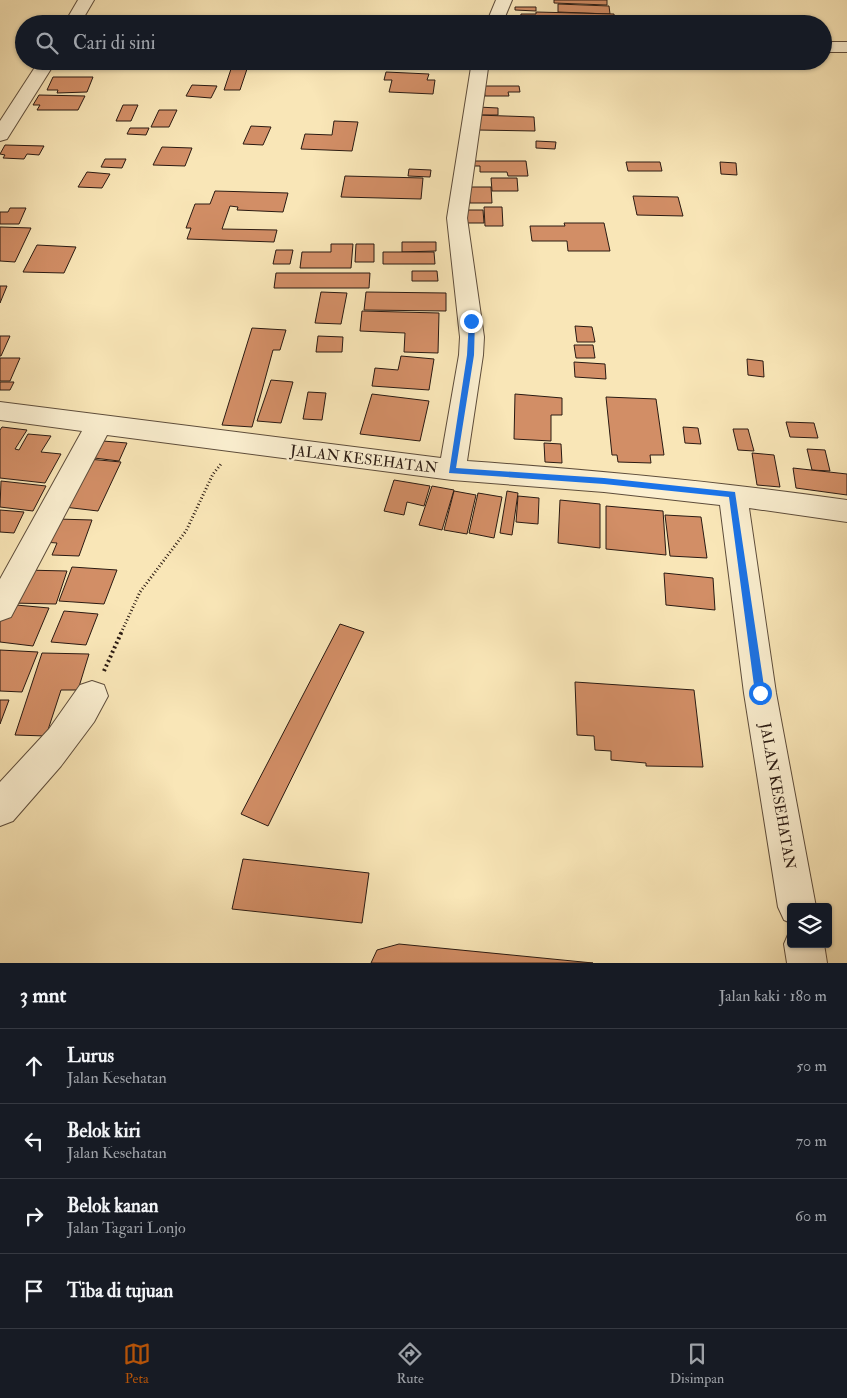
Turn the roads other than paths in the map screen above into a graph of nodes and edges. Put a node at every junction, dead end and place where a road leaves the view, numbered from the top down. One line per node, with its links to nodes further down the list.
1 (86, 0): 3 (street)
2 (504, 0): 4 (street)
3 (77, 15)
4 (498, 15)
5 (832, 46): 6 (street)
6 (847, 47)
7 (42, 70): 9 (street)
8 (480, 70): 12 (street)
9 (0, 136)
10 (0, 411): 11 (street, JALAN KESEHATAN)
11 (99, 424): 12 (street, JALAN KESEHATAN); 15 (street)
12 (452, 470): 13 (street, JALAN KESEHATAN)
13 (732, 495): 14 (street); 18 (street, JALAN KESEHATAN)
14 (847, 511)
15 (0, 608)
16 (92, 696): 17 (street)
17 (0, 808)
18 (796, 903)
19 (805, 948): 20 (street)
20 (807, 963)

